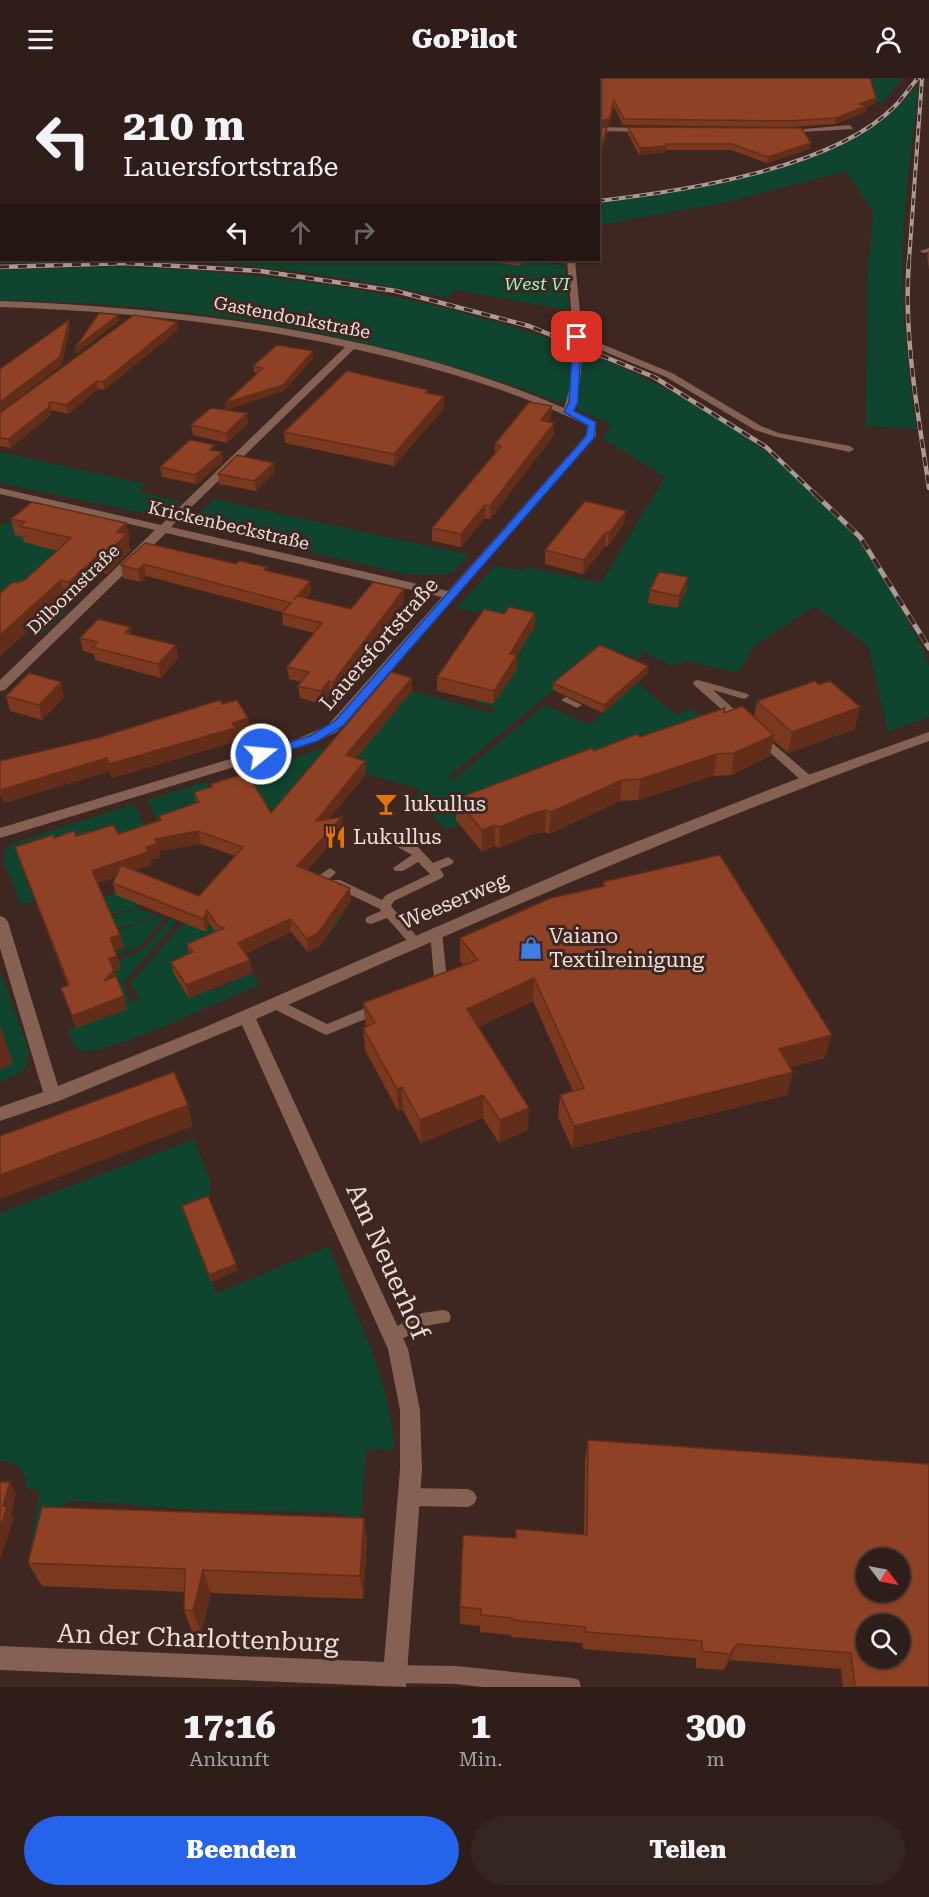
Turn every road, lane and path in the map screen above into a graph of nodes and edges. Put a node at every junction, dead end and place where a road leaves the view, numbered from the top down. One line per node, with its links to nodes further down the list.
1 (850, 127): 4 (street)
2 (600, 129): 3 (street)
3 (652, 131)
4 (776, 132)
5 (571, 261): 9 (street)
6 (0, 304): 7 (street, Gastendonkstraße)
7 (141, 311): 8 (street); 10 (street, Gastendonkstraße)
8 (125, 324)
9 (577, 337): 11 (street); 12 (lane)
10 (354, 344): 11 (street, Gastendonkstraße); 14 (street, Dilbornstraße)
11 (568, 412): 15 (street, Lauersfortstraße)
12 (850, 449)
13 (0, 491): 14 (street, Krickenbeckstraße)
14 (165, 528): 15 (street, Krickenbeckstraße); 16 (street, Dilbornstraße)
15 (450, 595): 22 (street, Lauersfortstraße)
16 (0, 687)
17 (744, 696): 21 (lane)
18 (566, 700): 19 (lane)
19 (577, 705)
20 (929, 736): 21 (street, Weeserweg)
21 (808, 780): 32 (street, Weeserweg)
22 (0, 833)
23 (391, 838): 24 (lane)
24 (419, 856): 26 (lane); 27 (lane)
25 (448, 861): 27 (lane)
26 (399, 868)
27 (432, 868): 29 (lane)
28 (323, 874): 29 (lane)
29 (387, 909): 30 (lane); 33 (lane)
30 (371, 920)
31 (0, 922): 38 (street)
32 (436, 932): 33 (street, Weeserweg); 34 (lane)
33 (414, 941): 36 (street, Weeserweg)
34 (420, 989)
35 (389, 1003): 36 (lane)
36 (277, 1004): 37 (street, Weeserweg)
37 (247, 1017): 38 (street, Weeserweg); 41 (street, Am Neuerhof)
38 (53, 1096): 39 (street, Weeserweg)
39 (0, 1114)
40 (442, 1317): 41 (lane)
41 (392, 1337): 42 (street, Am Neuerhof)
42 (408, 1497): 43 (lane); 45 (street, Am Neuerhof)
43 (468, 1498)
44 (0, 1658): 45 (street, An der Charlottenburg)
45 (394, 1680): 46 (lane)
46 (572, 1687)

